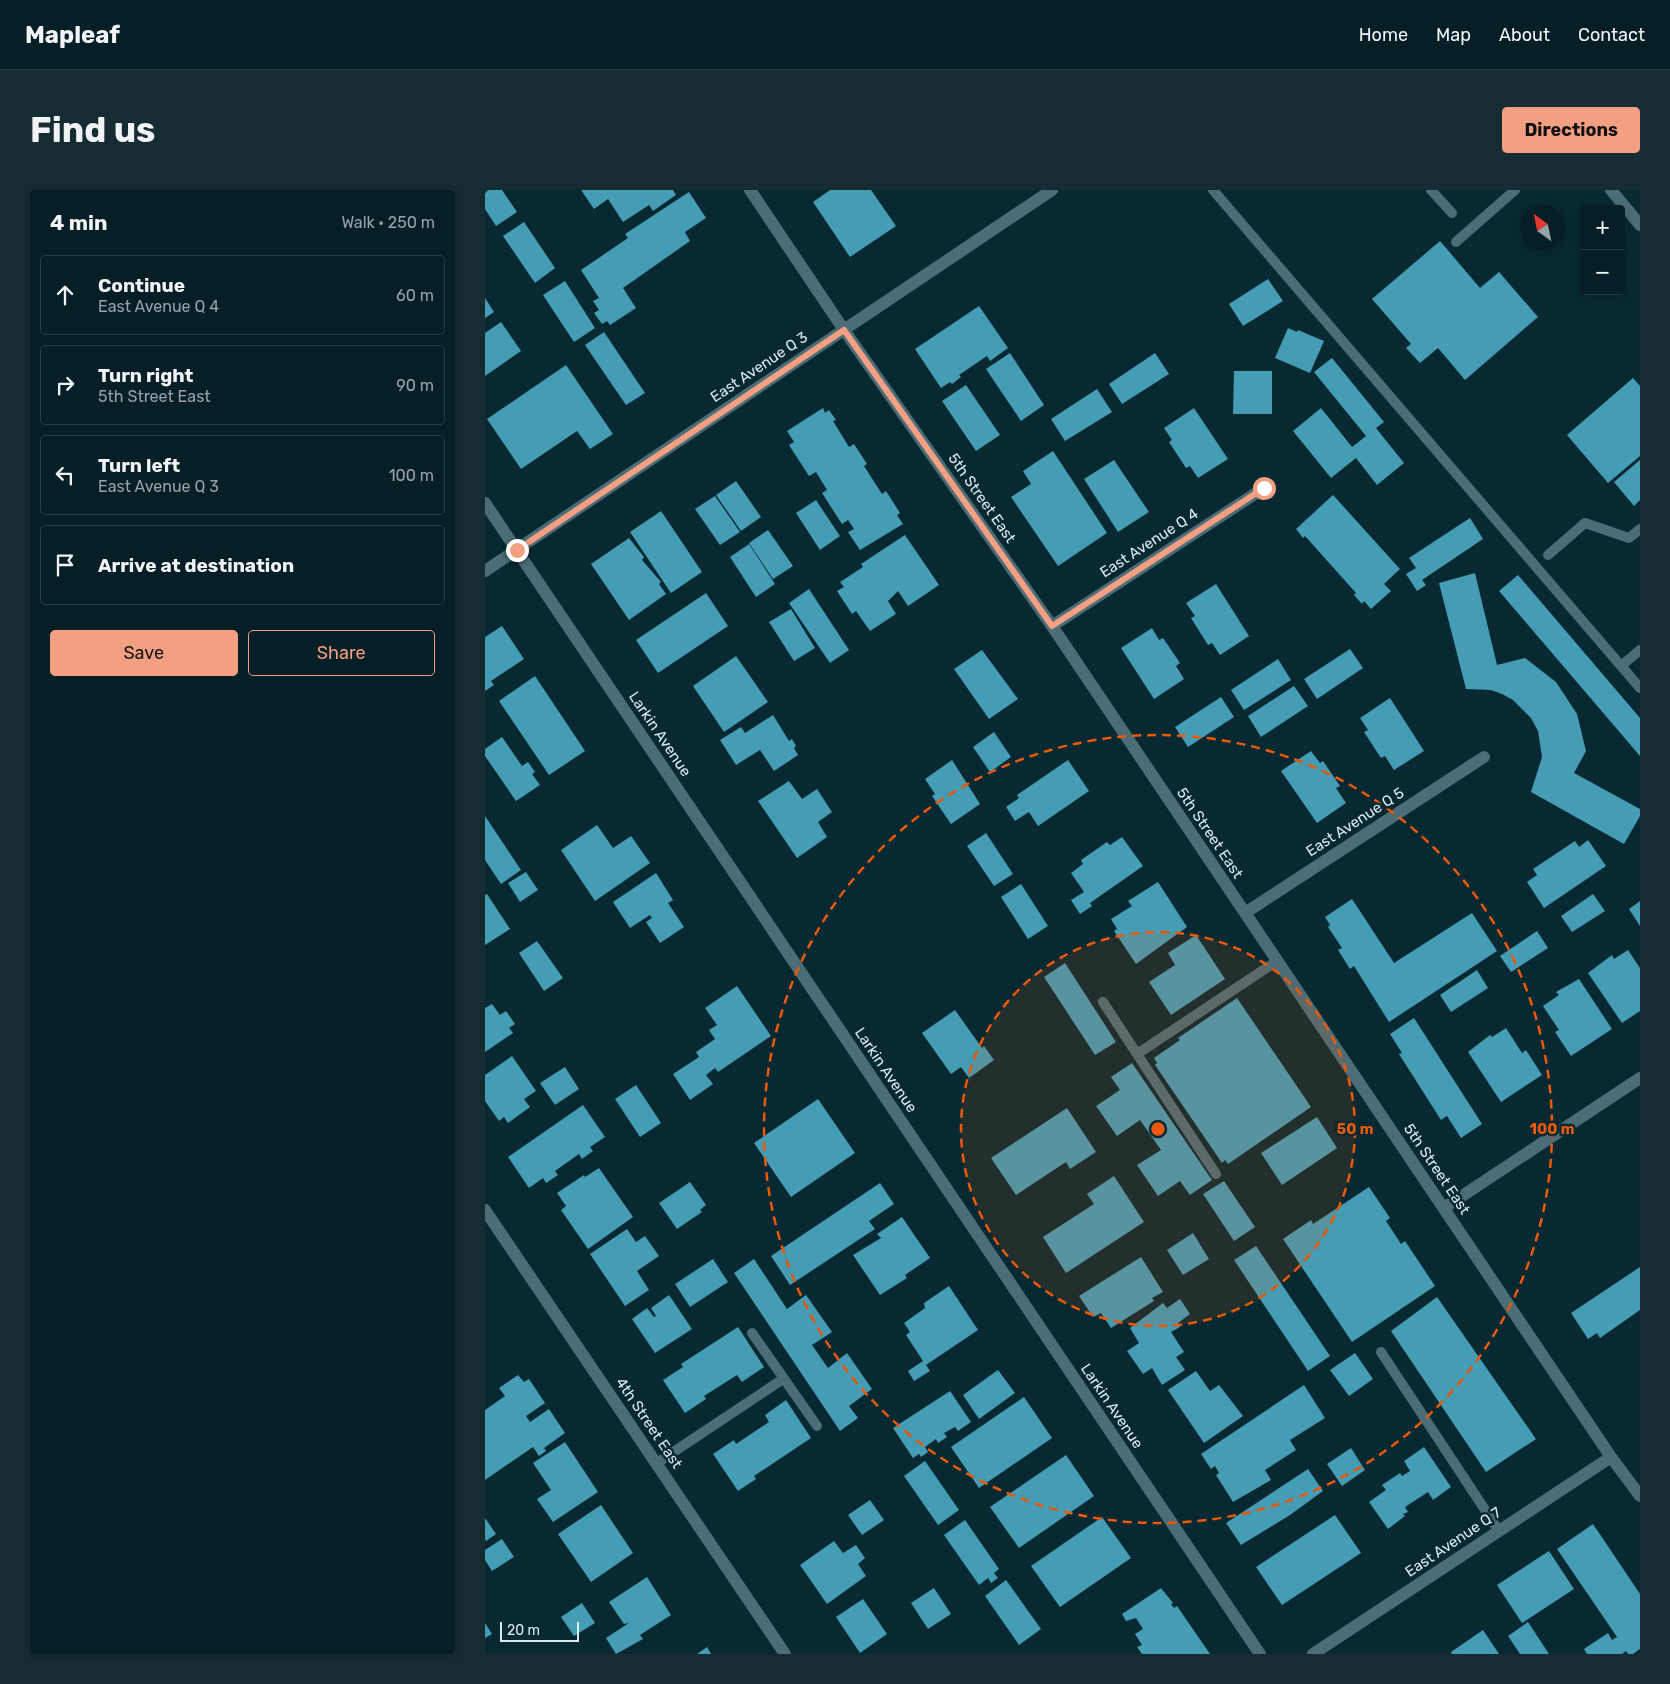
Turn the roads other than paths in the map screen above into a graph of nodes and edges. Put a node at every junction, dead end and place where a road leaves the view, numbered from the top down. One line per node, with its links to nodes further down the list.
1 (750, 190): 10 (street, 5th Street East)
2 (1052, 190): 10 (street, East Avenue Q 3)
3 (1213, 190): 19 (lane)
4 (1431, 190): 7 (lane)
5 (1515, 190): 9 (lane)
6 (1611, 190): 8 (street)
7 (1452, 213)
8 (1640, 224)
9 (1456, 242)
10 (844, 330): 14 (street, East Avenue Q 3); 17 (street, 5th Street East)
11 (1264, 488): 17 (street, East Avenue Q 4)
12 (485, 503): 14 (street, Larkin Avenue)
13 (1640, 529): 15 (lane)
14 (517, 550): 16 (street, East Avenue Q 3); 39 (street, Larkin Avenue)
15 (1548, 555)
16 (485, 571)
17 (1052, 626): 22 (street, 5th Street East)
18 (1640, 650): 19 (lane)
19 (1621, 666): 20 (lane)
20 (1640, 688)
21 (1484, 757): 22 (street, East Avenue Q 5)
22 (1245, 913): 23 (street, 5th Street East)
23 (1277, 961): 25 (lane); 28 (street, 5th Street East)
24 (1103, 1002): 25 (lane)
25 (1137, 1054): 27 (lane)
26 (1640, 1078): 28 (street)
27 (1216, 1174)
28 (1444, 1208): 34 (street, 5th Street East)
29 (485, 1210): 35 (street, 4th Street East)
30 (752, 1333): 32 (lane)
31 (1381, 1352): 37 (lane)
32 (783, 1379): 33 (lane); 35 (lane)
33 (817, 1426)
34 (1611, 1457): 36 (street, 5th Street East); 37 (street, East Avenue Q 7)
35 (657, 1463): 38 (street, 4th Street East)
36 (1640, 1496)
37 (1499, 1531): 40 (street, East Avenue Q 7)
38 (785, 1654)
39 (1260, 1654)
40 (1313, 1654)

